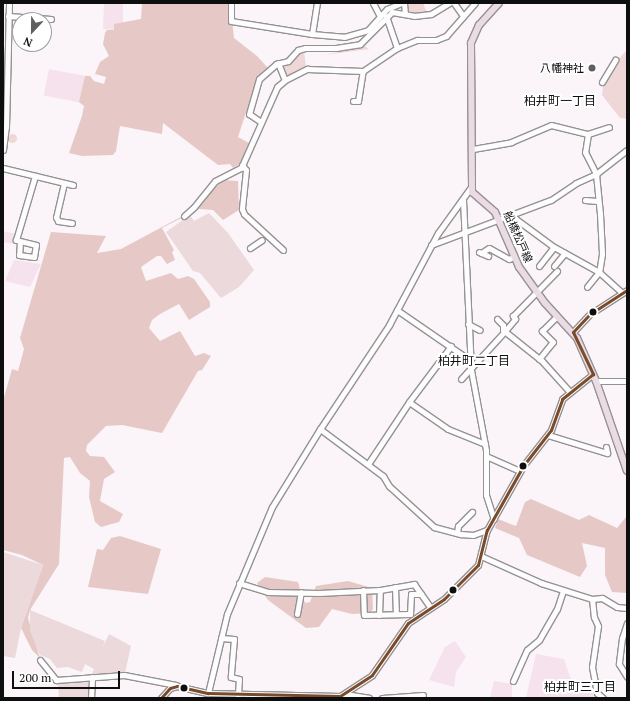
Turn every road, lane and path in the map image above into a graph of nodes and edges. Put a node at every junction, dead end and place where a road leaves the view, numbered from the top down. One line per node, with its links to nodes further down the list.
1 (9, 3): 11 (street)
2 (231, 3): 15 (street)
3 (317, 3): 15 (street)
4 (373, 3): 13 (street)
5 (402, 3): 10 (street); 13 (street)
6 (449, 3): 10 (street)
7 (454, 3): 14 (street)
8 (475, 3): 14 (street)
9 (499, 3): 26 (main road)
10 (405, 14): 13 (street)
11 (8, 16): 12 (street); 27 (street)
12 (12, 16)
13 (383, 16): 15 (street); 16 (street); 18 (street)
14 (463, 16): 16 (street)
15 (312, 34)
16 (397, 48): 19 (street)
17 (615, 60): 21 (street)
18 (278, 64): 20 (street); 23 (street)
19 (363, 71): 20 (street); 22 (street)
20 (285, 80): 23 (street)
21 (602, 82)
22 (353, 101)
23 (261, 122): 29 (street)
24 (609, 127): 25 (street)
25 (588, 134): 26 (street); 31 (street)
26 (473, 149): 35 (main road)
27 (3, 150)
28 (627, 150): 31 (street)
29 (242, 165): 40 (street); 49 (street)
30 (3, 168): 32 (street)
31 (596, 174): 38 (street); 39 (street)
32 (35, 176): 33 (street); 45 (street)
33 (64, 183): 34 (street); 42 (street)
34 (73, 185)
35 (471, 187): 36 (street); 41 (main road, 船橋松戸線)
36 (462, 200): 43 (street); 46 (street)
37 (585, 200): 38 (street)
38 (597, 201): 56 (street)
39 (509, 214): 41 (street); 47 (street)
40 (184, 216)
41 (499, 218): 43 (street); 52 (main road, 船橋松戸線)
42 (72, 223)
43 (463, 235): 46 (street); 63 (street)
44 (262, 240): 48 (street)
45 (20, 242)
46 (431, 245): 60 (street)
47 (554, 247): 50 (street); 53 (street)
48 (250, 248)
49 (283, 250)
50 (565, 253): 54 (street); 56 (street)
51 (488, 256): 52 (street)
52 (513, 257): 58 (main road, 船橋松戸線)
53 (539, 266)
54 (554, 266)
55 (556, 271): 58 (street)
56 (599, 272): 57 (street); 59 (street)
57 (587, 287)
58 (537, 292): 61 (main road, 船橋松戸線); 65 (street)
59 (625, 292): 66 (street)
60 (397, 310): 67 (street); 77 (street)
61 (557, 316): 66 (main road, 船橋松戸線); 68 (street)
62 (497, 319): 65 (street)
63 (468, 324): 64 (street); 69 (street)
64 (480, 330)
65 (505, 331): 68 (street); 70 (street)
66 (573, 332): 71 (main road, 船橋松戸線)
67 (451, 346): 69 (street); 76 (street)
68 (539, 359): 75 (street)
69 (471, 360): 70 (street)
70 (471, 370): 72 (street); 79 (street)
71 (593, 374): 73 (main road, 船橋松戸線); 75 (street)
72 (461, 379)
73 (596, 381): 74 (street); 83 (main road, 船橋松戸線)
74 (627, 381)
75 (570, 391): 78 (street)
76 (409, 402): 79 (street); 82 (street)
77 (320, 429): 82 (street); 90 (street)
78 (548, 435): 80 (street); 84 (street)
79 (485, 444): 81 (street)
80 (606, 447)
81 (486, 456): 84 (street); 86 (street)
82 (368, 464): 88 (street)
83 (627, 471)
84 (520, 472): 86 (street)
85 (472, 512): 88 (street)
86 (494, 519): 87 (street)
87 (487, 530): 88 (street); 89 (street)
88 (457, 534)
89 (481, 556): 94 (street); 98 (street)
90 (239, 583): 95 (street); 105 (street)
91 (395, 588): 93 (street); 96 (street); 101 (street)
92 (363, 590): 93 (street); 95 (street); 102 (street)
93 (380, 590): 102 (street)
94 (563, 591): 97 (street); 109 (street)
95 (301, 592): 100 (street)
96 (421, 594): 98 (street); 101 (street)
97 (592, 599): 99 (street); 113 (street)
98 (431, 608): 115 (street)
99 (627, 608)
100 (297, 614)
101 (396, 614): 102 (street)
102 (379, 615)
103 (627, 623): 104 (street)
104 (625, 634): 108 (street)
105 (221, 638): 111 (street); 114 (street)
106 (40, 660): 107 (street)
107 (92, 677): 110 (street); 116 (street)
108 (627, 677)
109 (513, 681)
110 (177, 686): 111 (street); 117 (street)
111 (208, 693): 114 (street)
112 (423, 695): 119 (street)
113 (597, 695): 120 (street)
114 (239, 696): 115 (street)
115 (347, 696): 118 (street)
116 (90, 698)
117 (161, 698)
118 (369, 698)
119 (382, 698)
120 (603, 698)

